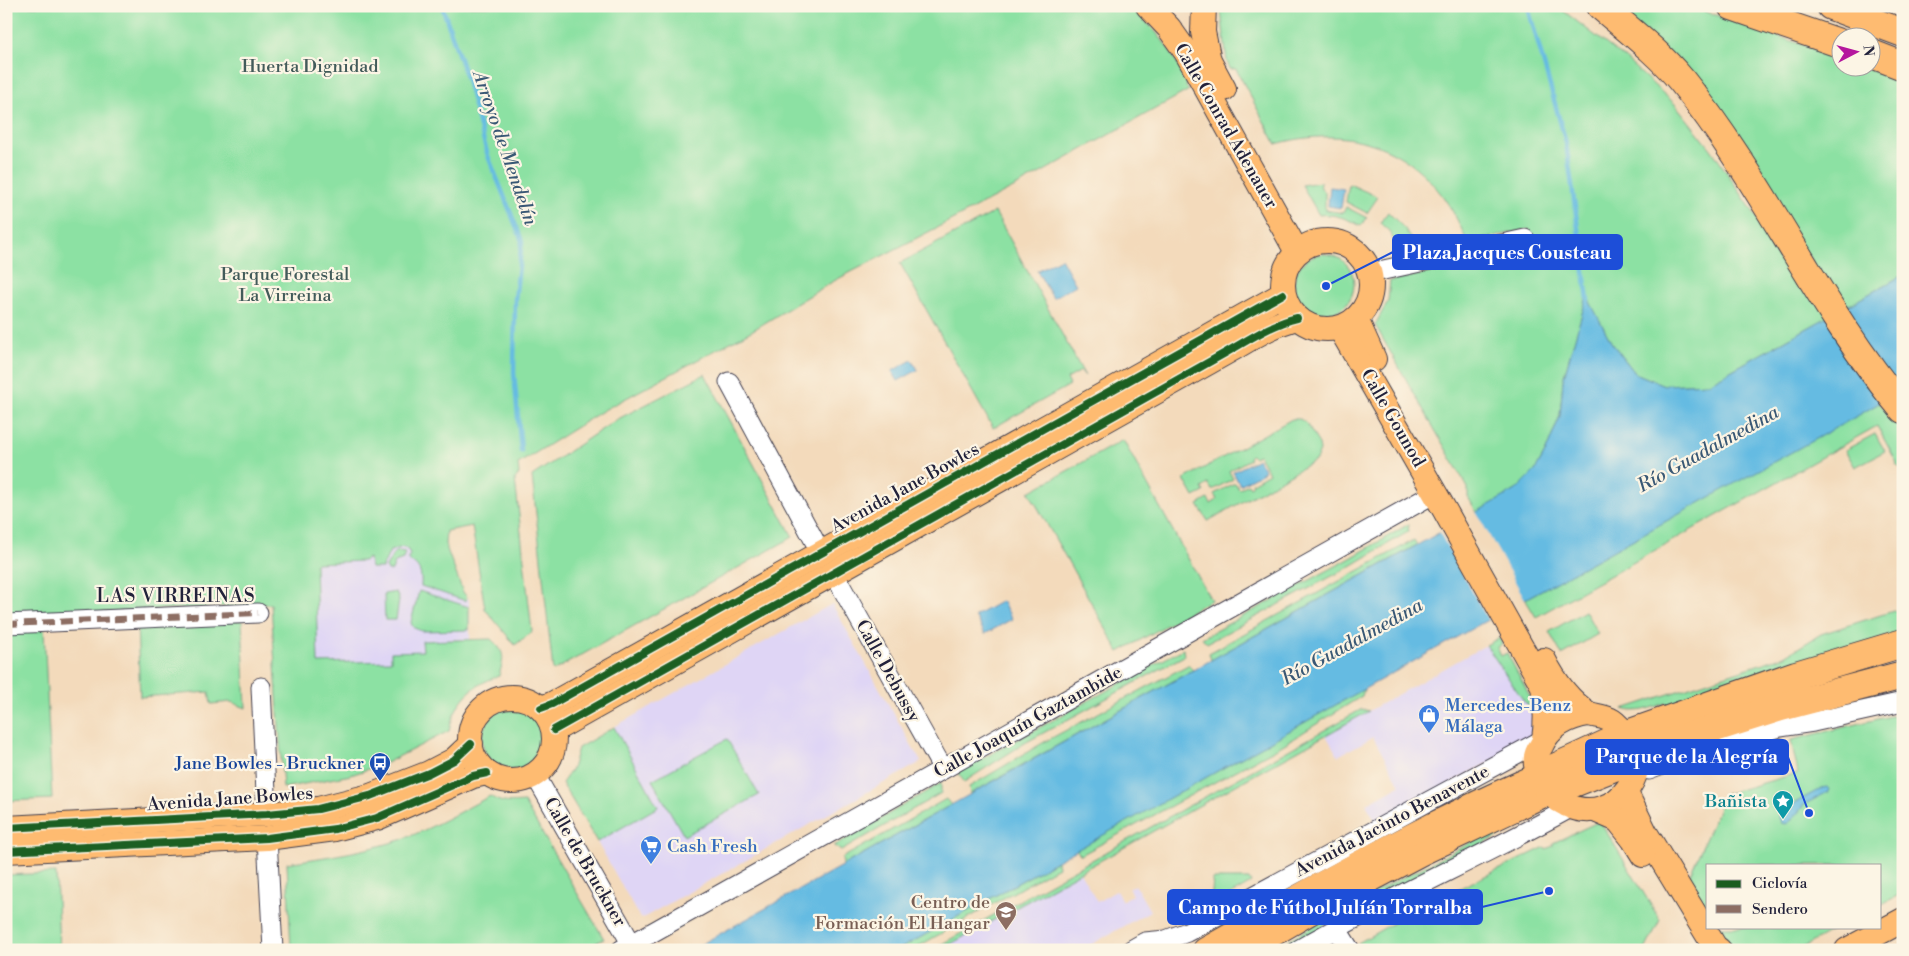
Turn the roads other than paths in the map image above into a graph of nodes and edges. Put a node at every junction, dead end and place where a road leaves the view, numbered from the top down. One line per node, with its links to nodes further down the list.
1 (1148, 6): 11 (main road, Calle Conrad Adenauer)
2 (1204, 6): 11 (main road, Calle Conrad Adenauer)
3 (1601, 6): 17 (highway)
4 (1732, 6): 7 (highway)
5 (1831, 6): 6 (highway)
6 (1903, 33)
7 (1832, 41)
8 (1882, 58): 9 (highway)
9 (1903, 66)
10 (1524, 239): 12 (street)
11 (1303, 248): 12 (main road); 13 (main road)
12 (1370, 273): 15 (main road)
13 (1283, 294): 14 (main road); 19 (main road, Avenida Jane Bowles)
14 (1297, 318): 15 (main road); 19 (main road, Avenida Jane Bowles)
15 (1348, 324): 18 (main road, Calle Gounod)
16 (729, 382): 19 (street, Calle Debussy)
17 (1903, 409)
18 (1445, 502): 22 (main road, Calle Gounod); 33 (street, Calle Joaquín Gaztambide)
19 (827, 562): 27 (main road, Avenida Jane Bowles); 29 (main road, Avenida Jane Bowles); 33 (street, Calle Debussy)
20 (258, 613): 21 (street)
21 (6, 624)
22 (1518, 627): 28 (main road); 30 (main road)
23 (1903, 643): 32 (highway, Avenida Jacinto Benavente)
24 (1903, 675): 32 (highway, Avenida Jacinto Benavente)
25 (261, 687): 39 (street)
26 (1903, 702): 32 (street)
27 (541, 708): 29 (main road); 31 (main road)
28 (1589, 714): 30 (main road, Avenida Jacinto Benavente); 32 (main road)
29 (554, 730): 35 (main road)
30 (1544, 739): 36 (main road); 47 (street, Avenida Jacinto Benavente)
31 (471, 744): 34 (main road); 39 (main road, Avenida Jane Bowles)
32 (1633, 746): 36 (highway, Avenida Jacinto Benavente); 37 (main road)
33 (943, 769): 45 (street, Calle Joaquín Gaztambide)
34 (487, 773): 35 (main road); 41 (main road)
35 (535, 775): 45 (street, Calle de Bruckner)
36 (1544, 784): 38 (main road); 48 (main road, Avenida Jacinto Benavente); 49 (main road, Avenida Jacinto Benavente)
37 (1626, 792): 38 (main road); 53 (main road)
38 (1584, 809): 44 (street); 52 (main road)
39 (267, 814): 40 (main road, Avenida Jane Bowles)
40 (6, 828)
41 (267, 838): 42 (main road); 46 (street)
42 (6, 851)
43 (1903, 920): 54 (main road)
44 (1336, 928): 50 (street); 51 (street)
45 (630, 948)
46 (273, 950)
47 (1131, 950)
48 (1204, 950)
49 (1246, 950)
50 (1298, 950)
51 (1350, 950)
52 (1698, 950)
53 (1719, 950)
54 (1847, 950)

